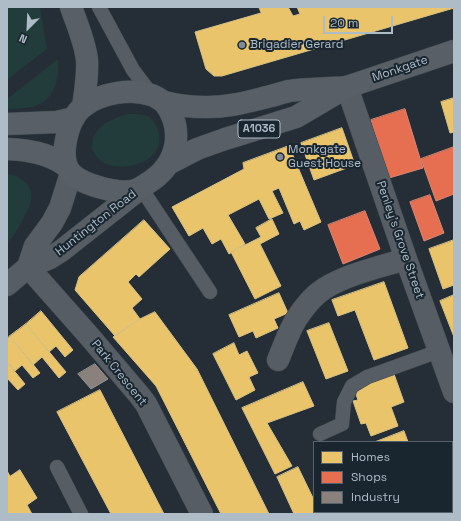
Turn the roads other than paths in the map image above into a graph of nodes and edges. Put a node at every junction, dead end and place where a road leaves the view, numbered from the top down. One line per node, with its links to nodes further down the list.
1 (71, 7): 6 (main road)
2 (99, 7): 5 (lane)
3 (454, 51): 4 (main road, Monkgate / A1036)
4 (347, 87): 5 (main road, A1036); 9 (main road, A1036); 12 (street, Penley's Grove Street)
5 (158, 98): 6 (main road, A1036); 9 (main road, A1036)
6 (78, 112): 7 (main road, A1036); 10 (main road)
7 (7, 124)
8 (7, 149): 10 (main road, A1036)
9 (168, 164): 11 (main road, A1036)
10 (69, 169): 11 (main road, A1036); 13 (street, Huntington Road)
11 (141, 188): 13 (street, Huntington Road); 15 (lane)
12 (406, 259): 16 (street, Penley's Grove Street); 17 (street)
13 (28, 267): 14 (street, Huntington Road); 22 (street, Park Crescent)
14 (7, 286)
15 (210, 292)
16 (439, 351): 18 (street, Penley's Grove Street); 19 (lane)
17 (278, 360)
18 (454, 392)
19 (320, 434)
20 (57, 466): 21 (lane)
21 (82, 514)
22 (202, 514)

